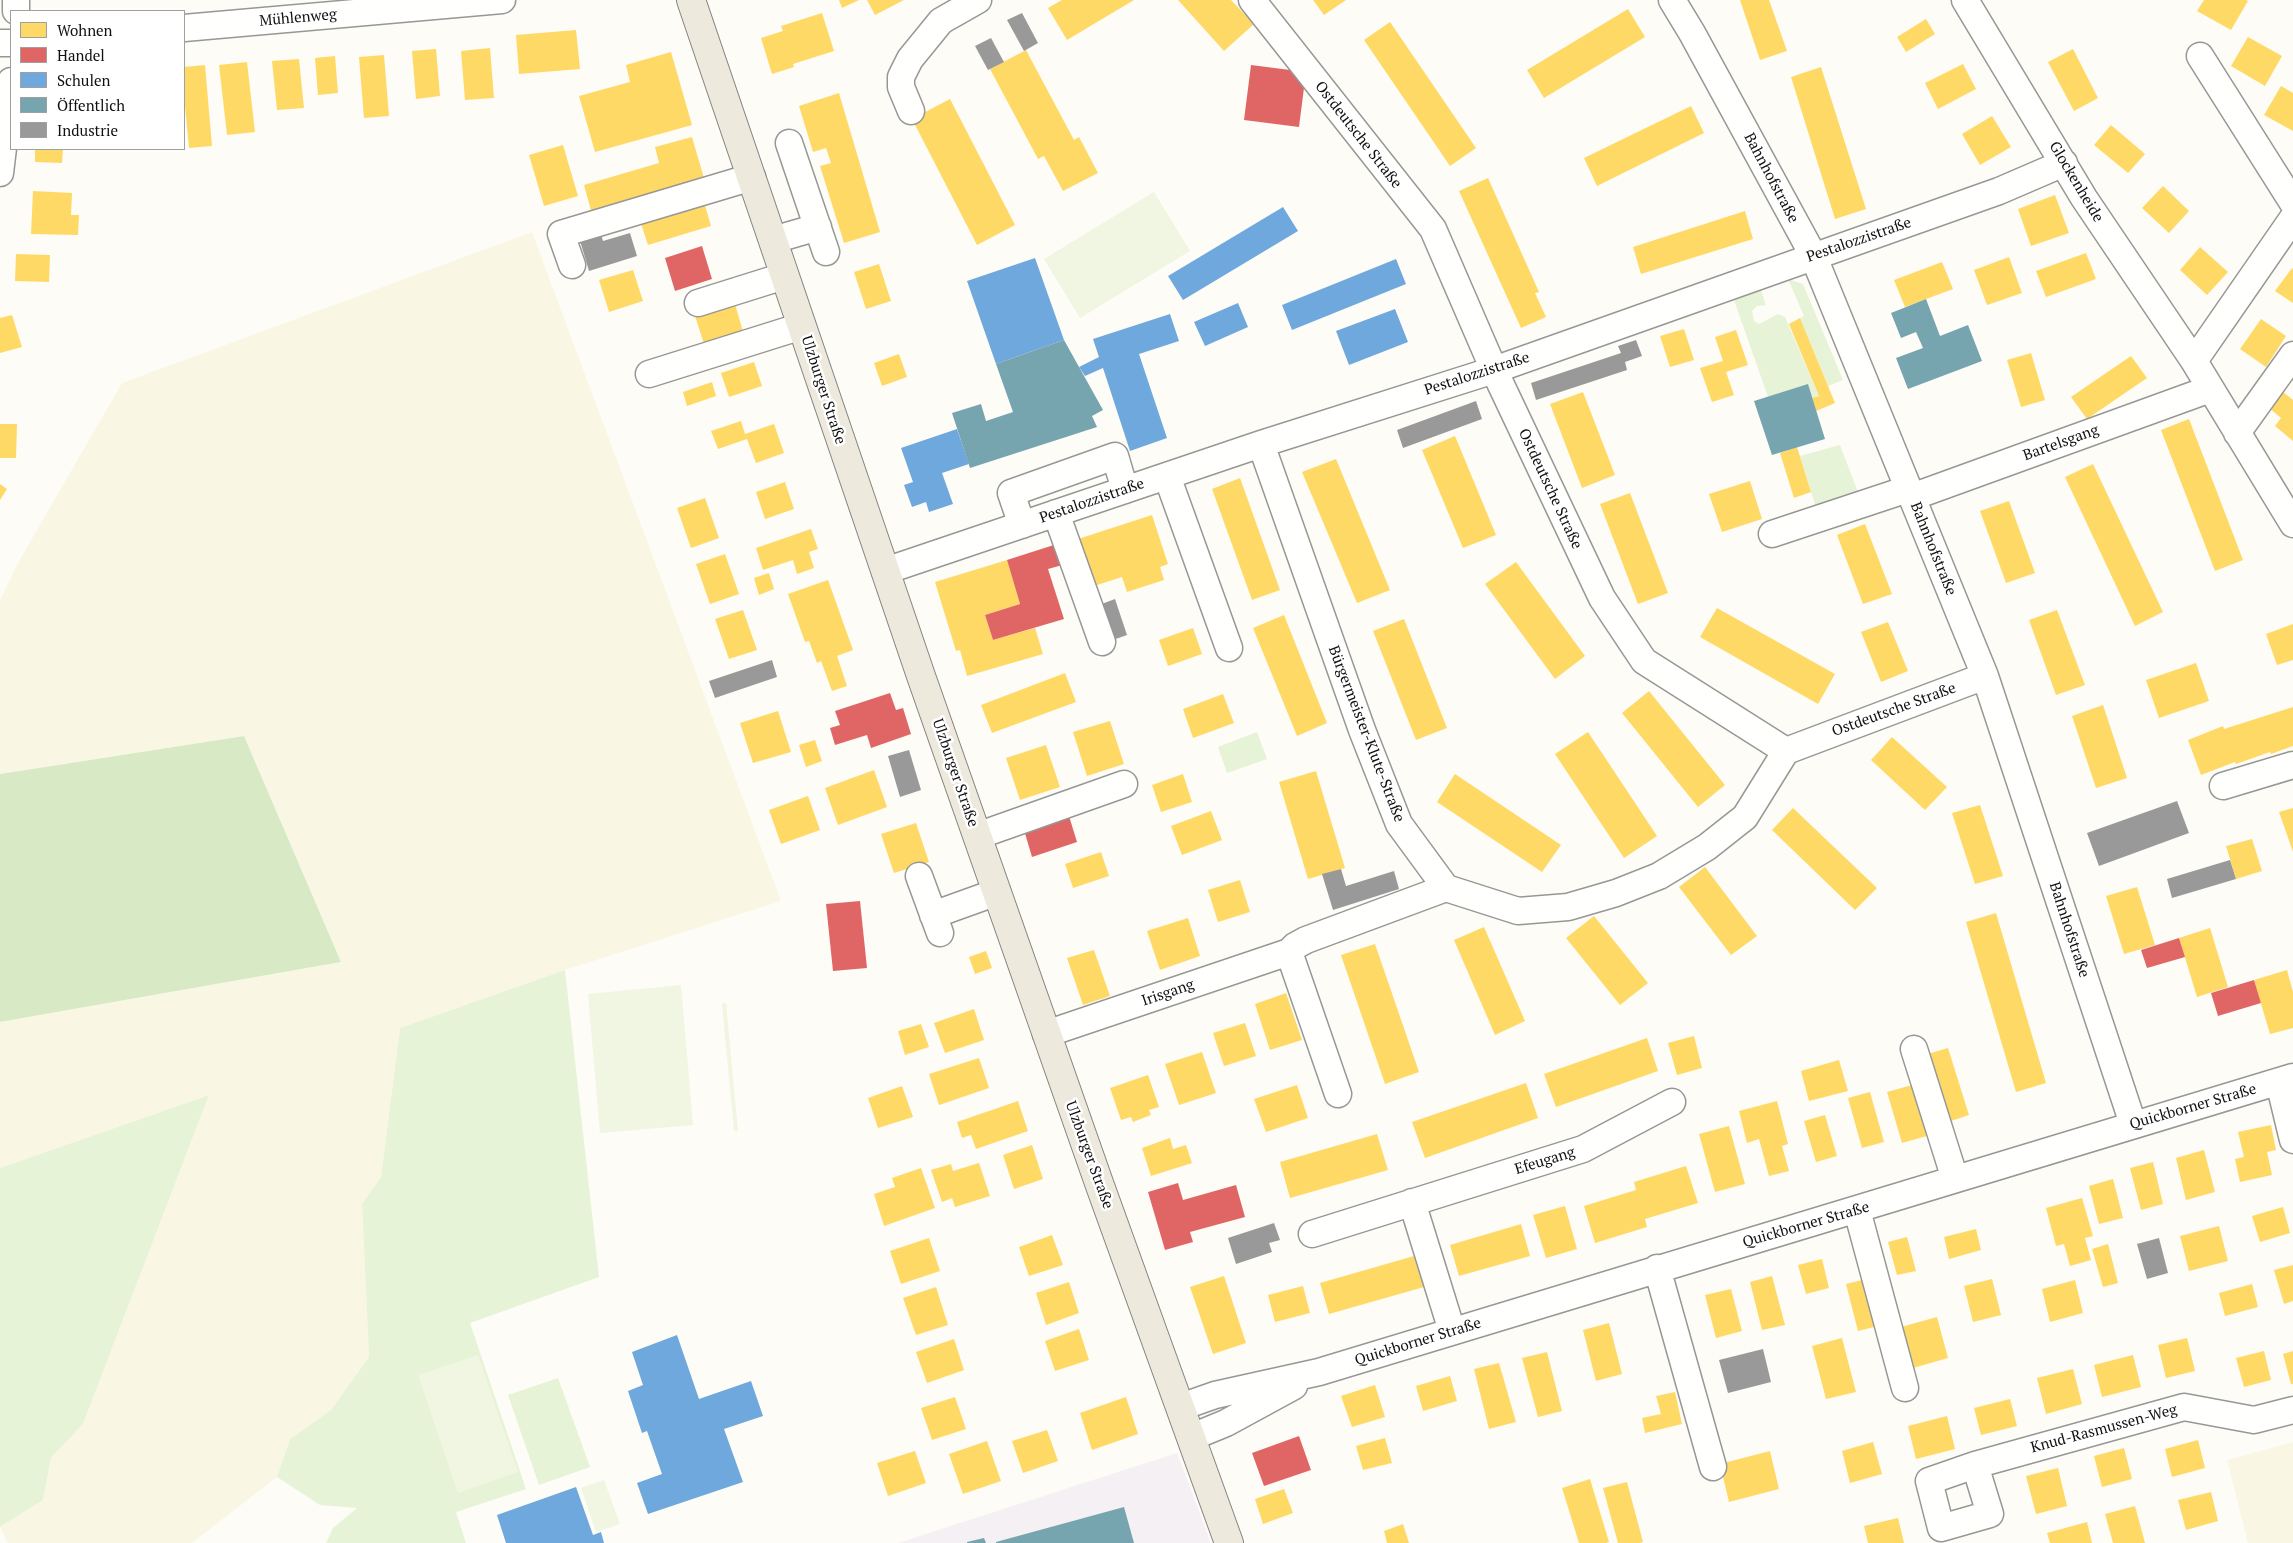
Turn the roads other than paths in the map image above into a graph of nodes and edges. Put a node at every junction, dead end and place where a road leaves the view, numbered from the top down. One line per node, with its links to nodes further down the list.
1 (502, 0): 7 (street, Mühlenweg)
2 (691, 0): 15 (main road, Ulzburger Straße)
3 (978, 0): 11 (street)
4 (1252, 0): 28 (street, Ostdeutsche Straße)
5 (1672, 0): 21 (street, Bahnhofstraße)
6 (1965, 0): 13 (street, Glockenheide)
7 (378, 5): 8 (street, Mühlenweg)
8 (185, 28)
9 (2200, 56): 16 (street)
10 (10, 89): 14 (street)
11 (911, 111)
12 (789, 143): 18 (street)
13 (2064, 163): 21 (street, Pestalozzistraße); 27 (street, Glockenheide)
14 (0, 173)
15 (752, 177): 19 (main road, Ulzburger Straße); 22 (street)
16 (2293, 203)
17 (2293, 218): 27 (street)
18 (818, 227): 19 (street); 20 (street)
19 (773, 240): 23 (main road, Ulzburger Straße)
20 (826, 252)
21 (1813, 255): 28 (street, Pestalozzistraße); 35 (street, Bahnhofstraße)
22 (572, 265)
23 (784, 276): 24 (street); 25 (main road, Ulzburger Straße)
24 (698, 303)
25 (802, 326): 29 (street); 40 (main road, Ulzburger Straße)
26 (2293, 355): 31 (street)
27 (2194, 361): 30 (street, Glockenheide)
28 (1494, 370): 32 (street, Pestalozzistraße); 44 (street, Ostdeutsche Straße)
29 (649, 374)
30 (2210, 389): 31 (street, Glockenheide); 35 (street, Bartelsgang)
31 (2237, 434): 38 (street, Glockenheide)
32 (1261, 444): 33 (street, Pestalozzistraße); 50 (street, Bürgermeister-Klute-Straße)
33 (1167, 476): 34 (street, Pestalozzistraße); 42 (street)
34 (1125, 490): 36 (street, Pestalozzistraße); 37 (street)
35 (1910, 493): 39 (street, Bartelsgang); 43 (street, Bahnhofstraße)
36 (1056, 513): 37 (street, Pestalozzistraße); 41 (street)
37 (1022, 524): 40 (street, Pestalozzistraße)
38 (2293, 524)
39 (1772, 534)
40 (884, 571): 48 (main road, Ulzburger Straße)
41 (1102, 642)
42 (1229, 648)
43 (1985, 676): 44 (street, Ostdeutsche Straße); 58 (street, Bahnhofstraße)
44 (1786, 751): 50 (street)
45 (2293, 765): 47 (street)
46 (1124, 784): 48 (street)
47 (2223, 786)
48 (977, 836): 51 (main road, Ulzburger Straße)
49 (919, 876): 51 (street)
50 (1446, 888): 52 (street, Irisgang)
51 (997, 892): 53 (main road, Ulzburger Straße)
52 (1289, 952): 53 (street, Irisgang); 56 (street)
53 (1046, 1034): 68 (main road, Ulzburger Straße)
54 (1914, 1049): 60 (street)
55 (2286, 1080): 58 (street, Quickborner Straße); 59 (street)
56 (1338, 1094)
57 (1672, 1102): 61 (street, Efeugang)
58 (2133, 1124): 60 (street, Quickborner Straße)
59 (2293, 1140)
60 (1955, 1179): 62 (street, Quickborner Straße)
61 (1412, 1202): 63 (street, Efeugang); 65 (street)
62 (1857, 1210): 64 (street, Quickborner Straße); 67 (street)
63 (1312, 1234)
64 (1657, 1268): 65 (street, Quickborner Straße); 72 (street)
65 (1452, 1331): 66 (street, Quickborner Straße)
66 (1319, 1372): 68 (street, Quickborner Straße); 70 (street, Quickborner Straße)
67 (1905, 1388)
68 (1181, 1407): 70 (main road, Ulzburger Straße)
69 (2293, 1410): 71 (street, Knud-Rasmussen-Weg)
70 (1192, 1437): 73 (main road, Ulzburger Straße)
71 (1976, 1465)
72 (1713, 1468)
73 (1229, 1543)

